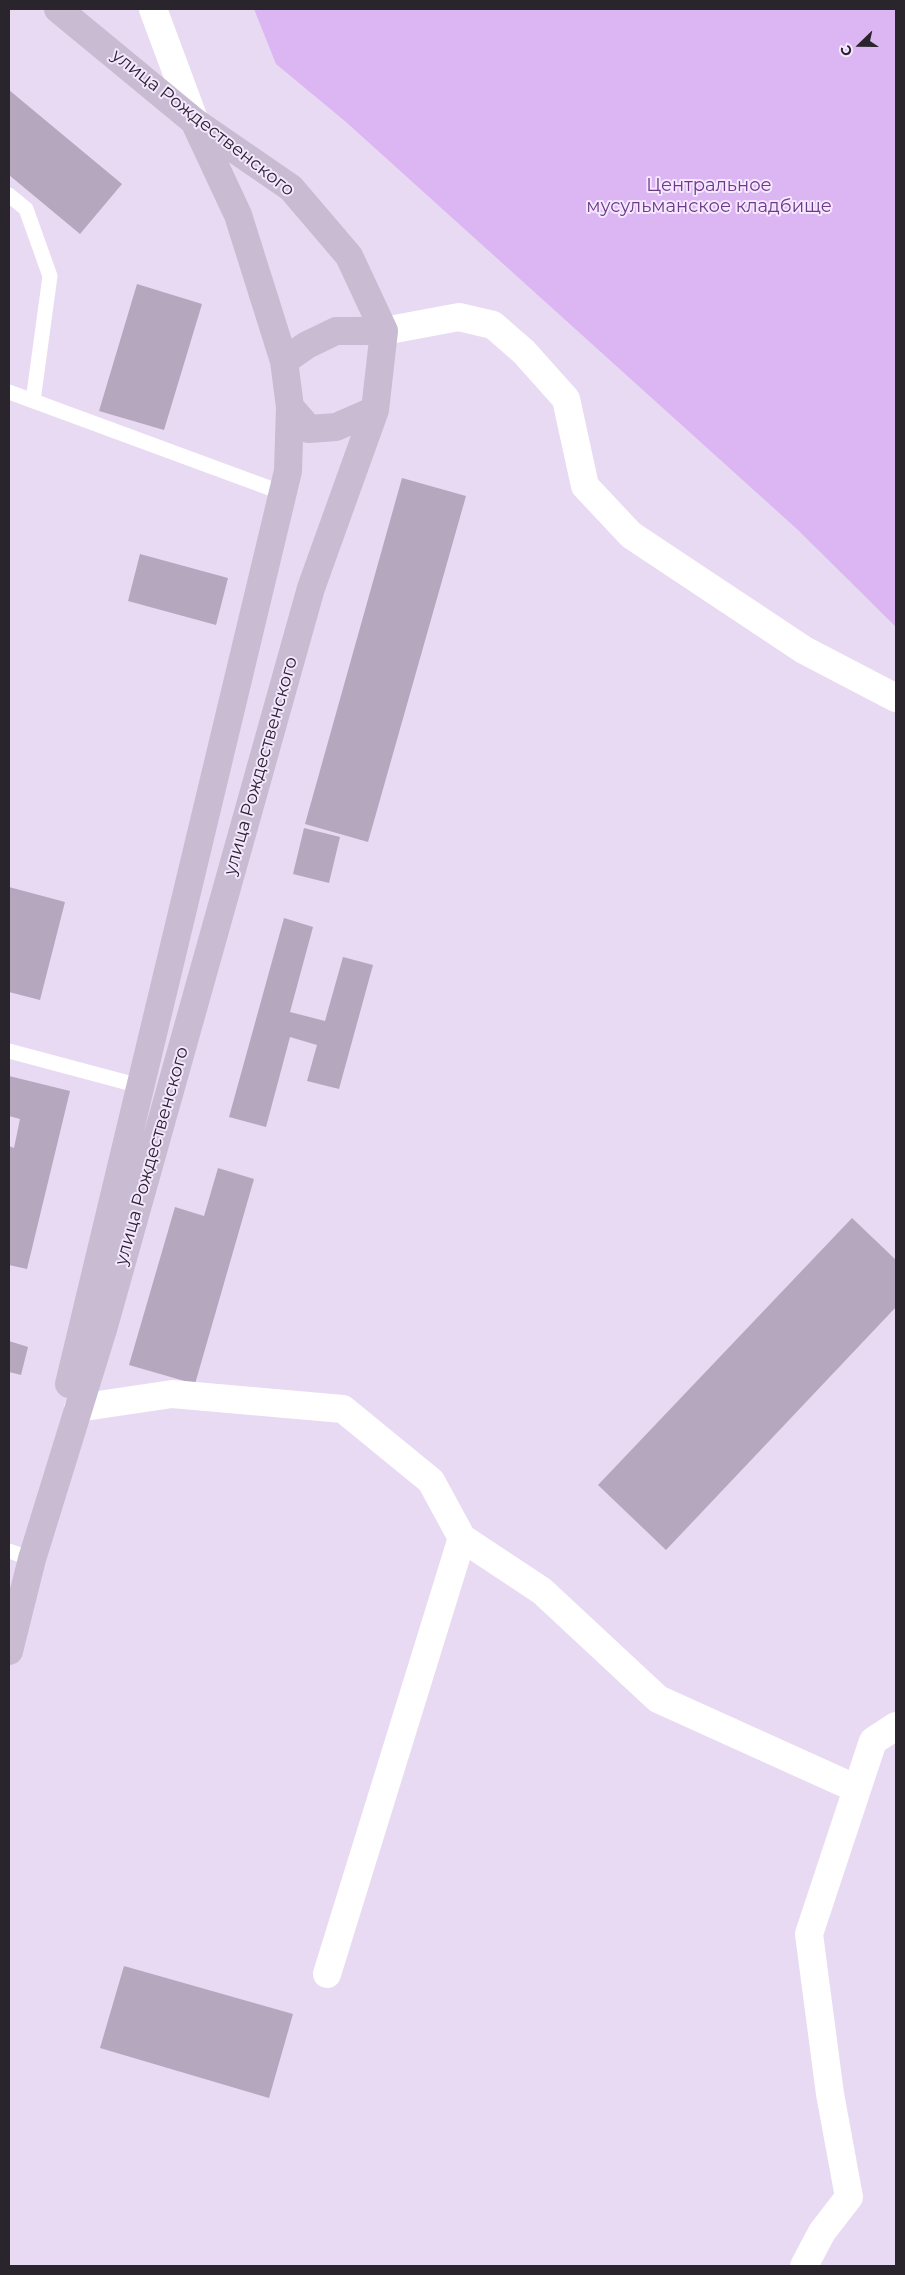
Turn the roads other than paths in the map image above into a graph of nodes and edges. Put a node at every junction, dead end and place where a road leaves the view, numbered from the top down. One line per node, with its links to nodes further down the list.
1 (58, 9): 3 (main road, улица Рождественского)
2 (153, 9): 3 (street)
3 (195, 122): 5 (main road, улица Рождественского); 6 (main road)
4 (9, 195): 8 (lane)
5 (384, 331): 6 (main road); 10 (main road, улица Рождественского); 12 (street)
6 (284, 361): 9 (main road)
7 (9, 392): 8 (lane)
8 (33, 401): 11 (lane)
9 (290, 407): 10 (main road); 11 (main road)
10 (375, 410): 15 (main road, улица Рождественского)
11 (283, 493): 14 (main road)
12 (896, 698)
13 (9, 1051): 14 (lane)
14 (140, 1086): 17 (main road)
15 (78, 1408): 16 (street); 17 (main road, улица Рождественского)
16 (462, 1538): 20 (street); 21 (street)
17 (20, 1555): 18 (main road, улица Рождественского)
18 (9, 1651)
19 (896, 1726): 20 (street)
20 (858, 1789): 22 (street)
21 (327, 1974)
22 (804, 2266)

